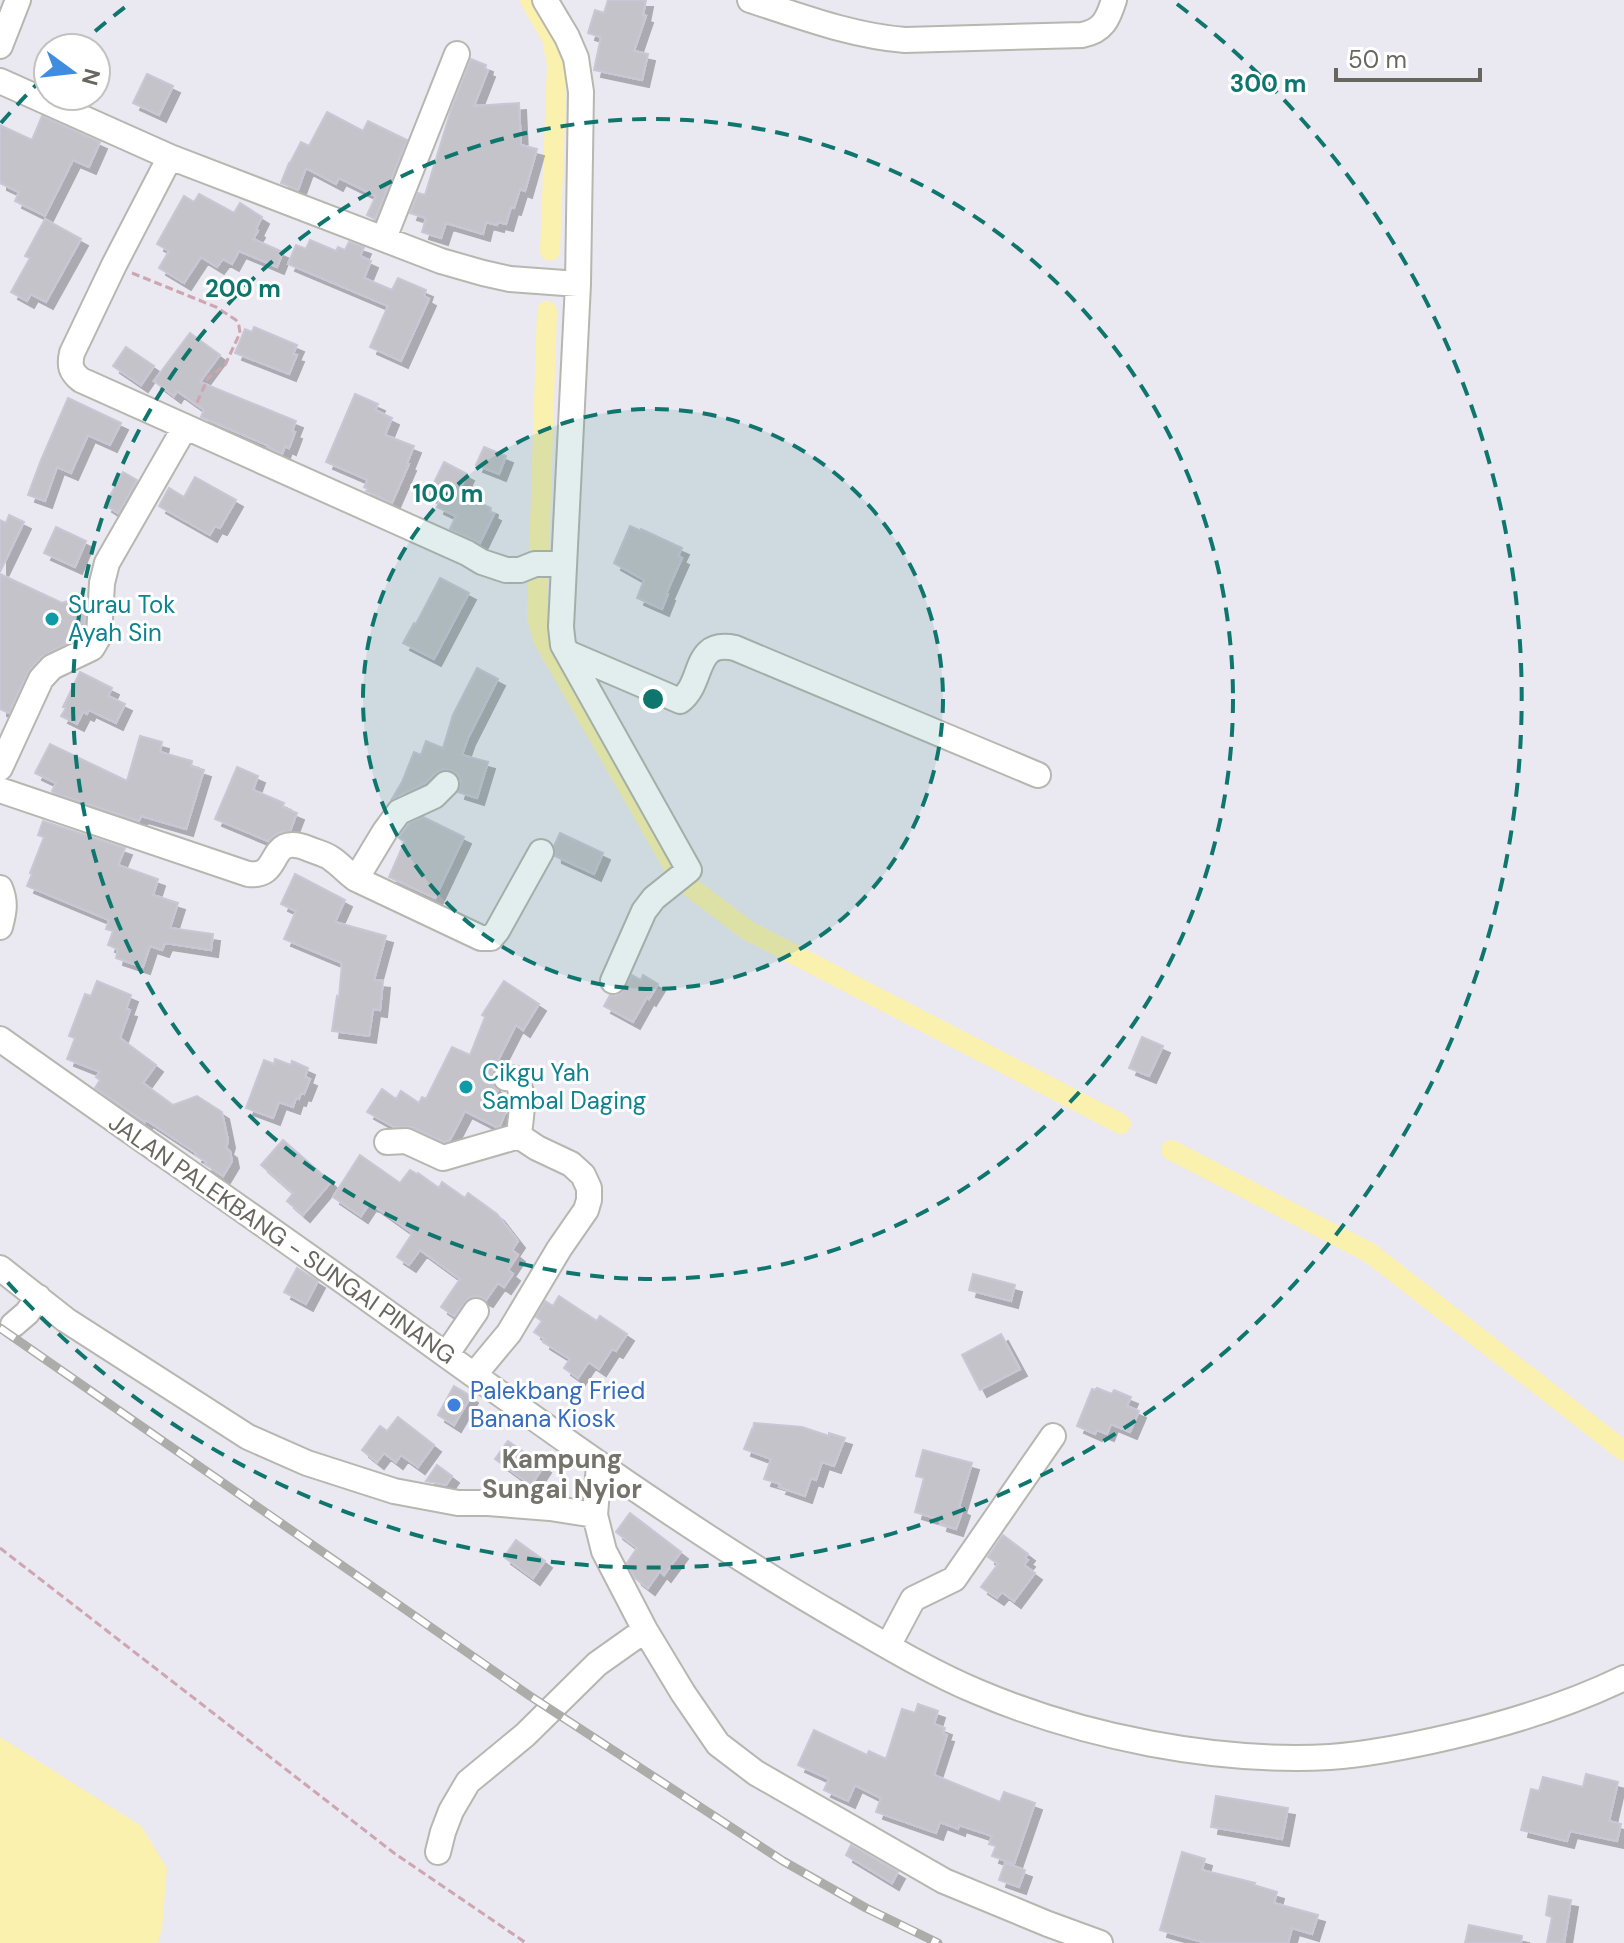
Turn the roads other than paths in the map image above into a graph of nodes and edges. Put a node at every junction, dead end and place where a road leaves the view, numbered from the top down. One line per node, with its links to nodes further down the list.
1 (18, 0): 5 (street)
2 (545, 0): 10 (street)
3 (750, 0): 4 (street)
4 (1114, 0)
5 (0, 46)
6 (457, 54): 9 (street)
7 (0, 81): 8 (street)
8 (170, 157): 9 (street); 11 (street)
9 (384, 238): 10 (street)
10 (570, 284): 12 (street)
11 (185, 427): 12 (street); 14 (street)
12 (551, 564): 13 (street)
13 (568, 653): 16 (street); 23 (street)
14 (6, 738): 15 (street)
15 (0, 768)
16 (1038, 775)
17 (446, 784): 20 (street)
18 (0, 790): 20 (street)
19 (541, 852): 20 (street)
20 (356, 879)
21 (0, 888): 22 (street)
22 (0, 927)
23 (613, 981)
24 (0, 1039): 32 (street, JALAN PALEKBANG - SUNGAI PINANG)
25 (506, 1078): 26 (street)
26 (519, 1136): 27 (street); 33 (street)
27 (387, 1142)
28 (0, 1268): 29 (street)
29 (38, 1297): 31 (street); 36 (street)
30 (476, 1311): 32 (street)
31 (13, 1325)
32 (446, 1355): 33 (street, JALAN PALEKBANG - SUNGAI PINANG)
33 (474, 1375): 35 (street, JALAN PALEKBANG - SUNGAI PINANG)
34 (1053, 1436): 38 (street)
35 (599, 1465): 36 (street); 38 (street, JALAN PALEKBANG - SUNGAI PINANG)
36 (595, 1515): 37 (street)
37 (645, 1630): 40 (street); 41 (street)
38 (888, 1646): 39 (street, JALAN PALEKBANG - SUNGAI PINANG)
39 (1624, 1678)
40 (438, 1852)
41 (1100, 1943)

